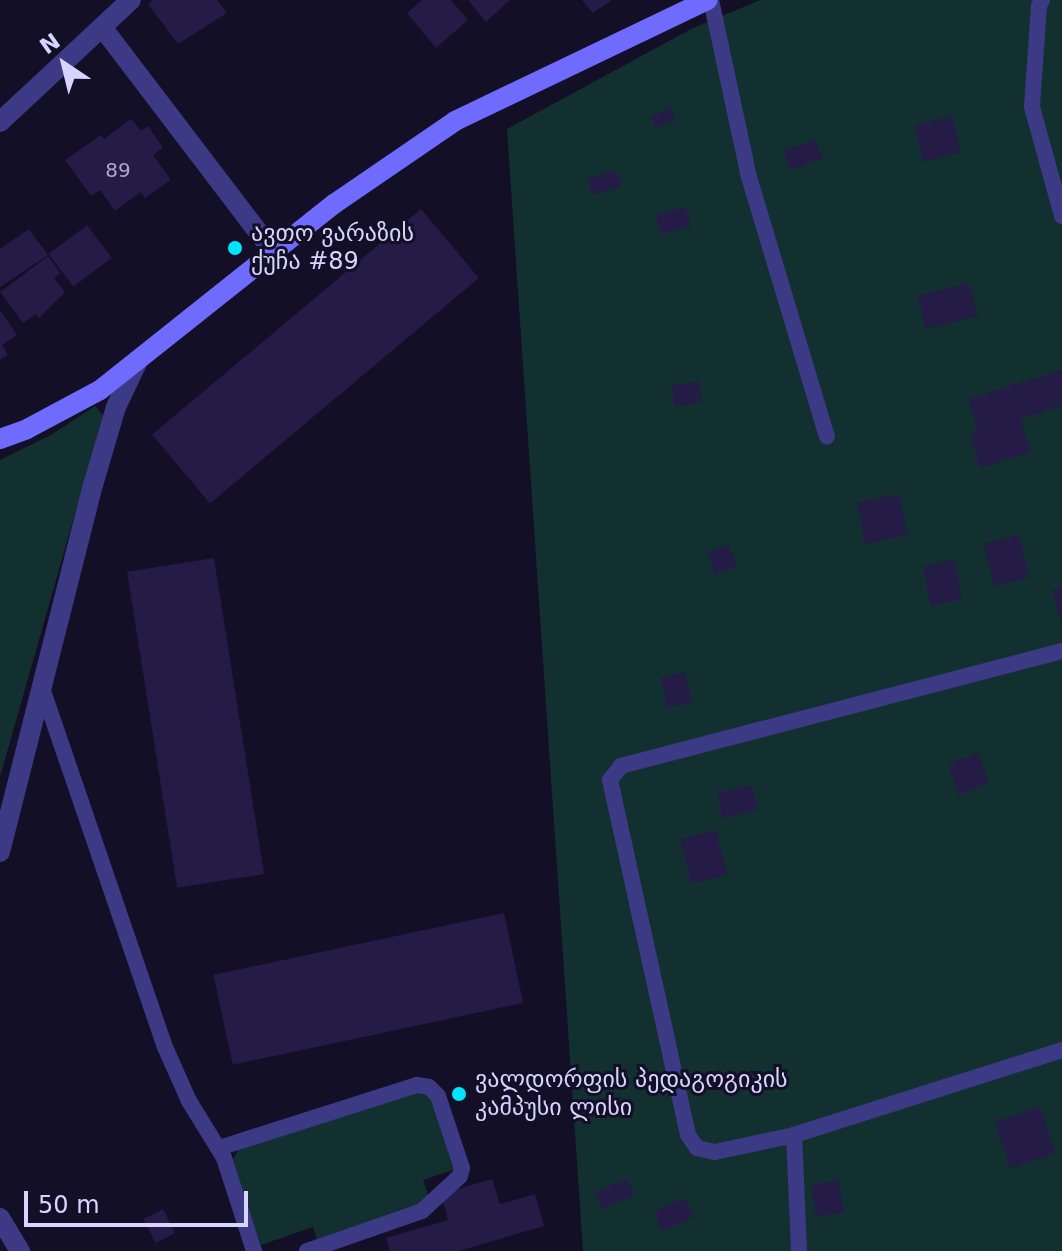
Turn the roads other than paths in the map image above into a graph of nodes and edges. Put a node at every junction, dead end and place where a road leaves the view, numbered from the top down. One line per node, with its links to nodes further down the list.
1 (131, 0): 4 (street)
2 (710, 0): 7 (street); 9 (lane)
3 (1042, 0): 6 (lane)
4 (102, 27): 5 (street); 7 (street)
5 (0, 122)
6 (1062, 216)
7 (274, 253): 8 (street)
8 (137, 363): 10 (street); 12 (street)
9 (827, 437)
10 (0, 439)
11 (1062, 651): 15 (lane)
12 (41, 685): 13 (street); 16 (lane)
13 (0, 852)
14 (1062, 1050): 15 (lane)
15 (794, 1135): 21 (lane)
16 (219, 1148): 19 (lane); 20 (lane)
17 (0, 1218): 18 (street)
18 (20, 1251)
19 (254, 1251)
20 (307, 1251)
21 (799, 1251)

